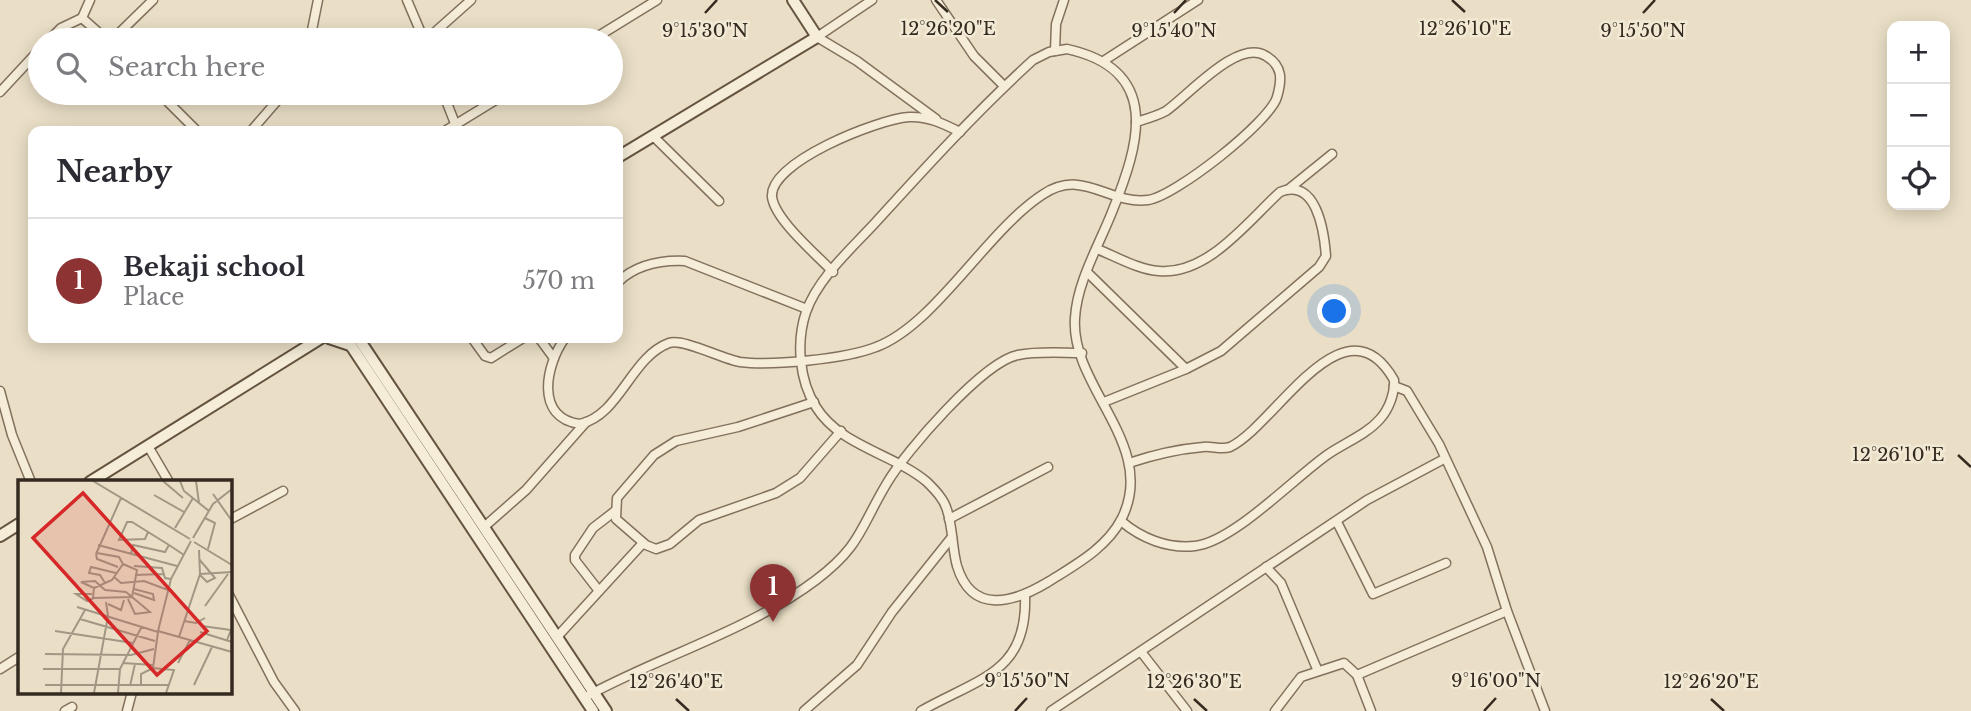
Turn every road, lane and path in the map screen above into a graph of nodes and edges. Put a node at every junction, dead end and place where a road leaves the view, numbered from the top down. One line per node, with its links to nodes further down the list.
1 (90, 0): 12 (street)
2 (153, 0): 15 (street)
3 (318, 0): 16 (street)
4 (407, 0): 17 (street)
5 (471, 0): 18 (street)
6 (657, 0): 19 (street)
7 (793, 0): 20 (main road)
8 (872, 0): 20 (street)
9 (936, 0): 24 (street)
10 (1064, 0): 21 (street)
11 (1198, 0): 22 (street)
12 (82, 18): 13 (street); 14 (street)
13 (61, 28)
14 (95, 28)
15 (123, 28)
16 (312, 28)
17 (420, 28)
18 (439, 28)
19 (612, 28)
20 (817, 37): 30 (street); 37 (main road)
21 (1055, 51): 22 (street); 24 (street)
22 (1105, 60): 31 (street)
23 (28, 63): 25 (street)
24 (1004, 86): 36 (street)
25 (0, 92)
26 (171, 105): 32 (street)
27 (274, 105): 33 (street)
28 (447, 105): 34 (street)
29 (490, 105): 35 (street)
30 (938, 121): 36 (street); 44 (street)
31 (1136, 122): 41 (street); 41 (street)
32 (192, 126)
33 (255, 126)
34 (455, 126)
35 (459, 126)
36 (960, 132): 44 (street)
37 (653, 136): 38 (main road); 42 (street)
38 (623, 154)
39 (1332, 154): 40 (street)
40 (1290, 188): 43 (street); 57 (street)
41 (1118, 196): 43 (street); 56 (street)
42 (719, 201)
43 (1097, 249): 45 (street)
44 (832, 272): 47 (street)
45 (1087, 272): 54 (street); 57 (street)
46 (623, 279): 47 (street)
47 (807, 309): 56 (street)
48 (313, 343): 64 (main road)
49 (358, 343): 72 (main road)
50 (476, 343): 51 (street)
51 (515, 343)
52 (543, 343): 55 (street)
53 (562, 343): 55 (street)
54 (1082, 353): 61 (street); 67 (street)
55 (553, 357): 62 (street)
56 (801, 359): 60 (street); 62 (street)
57 (1186, 369): 61 (street)
58 (1394, 386): 65 (street); 66 (street); 77 (street)
59 (0, 391): 69 (street)
60 (814, 402): 63 (street); 74 (street)
61 (1104, 402): 66 (street)
62 (586, 422): 80 (street)
63 (841, 431): 67 (street); 83 (street)
64 (148, 446): 70 (main road); 71 (street)
65 (1444, 459): 78 (street); 89 (street)
66 (1129, 463): 77 (street)
67 (899, 464): 76 (street); 97 (street)
68 (1048, 467): 76 (street)
69 (29, 480)
70 (93, 480)
71 (168, 480)
72 (449, 484): 80 (main road); 97 (main road)
73 (283, 491): 75 (street)
74 (615, 511): 83 (street); 86 (street)
75 (231, 519)
76 (948, 519): 82 (street)
77 (1121, 521): 87 (street)
78 (1337, 522): 84 (street); 85 (street)
79 (18, 525): 81 (main road)
80 (484, 527): 90 (main road)
81 (0, 536)
82 (952, 537): 87 (street); 102 (street)
83 (643, 543): 86 (street)
84 (1446, 563)
85 (1266, 567): 91 (street); 94 (street)
86 (599, 591): 90 (street)
87 (1025, 595): 103 (street)
88 (231, 601): 99 (street)
89 (1507, 611): 95 (street); 108 (street)
90 (557, 637): 97 (main road)
91 (1142, 653): 104 (street); 105 (street)
92 (18, 658): 93 (street)
93 (0, 669)
94 (1317, 669): 95 (street); 106 (street)
95 (1357, 675): 107 (street)
96 (131, 694): 98 (street)
97 (589, 695): 100 (main road); 101 (main road)
98 (127, 711)
99 (295, 711)
100 (593, 711)
101 (606, 711)
102 (804, 711)
103 (921, 711)
104 (1051, 711)
105 (1187, 711)
106 (1275, 711)
107 (1371, 711)
108 (1545, 711)

